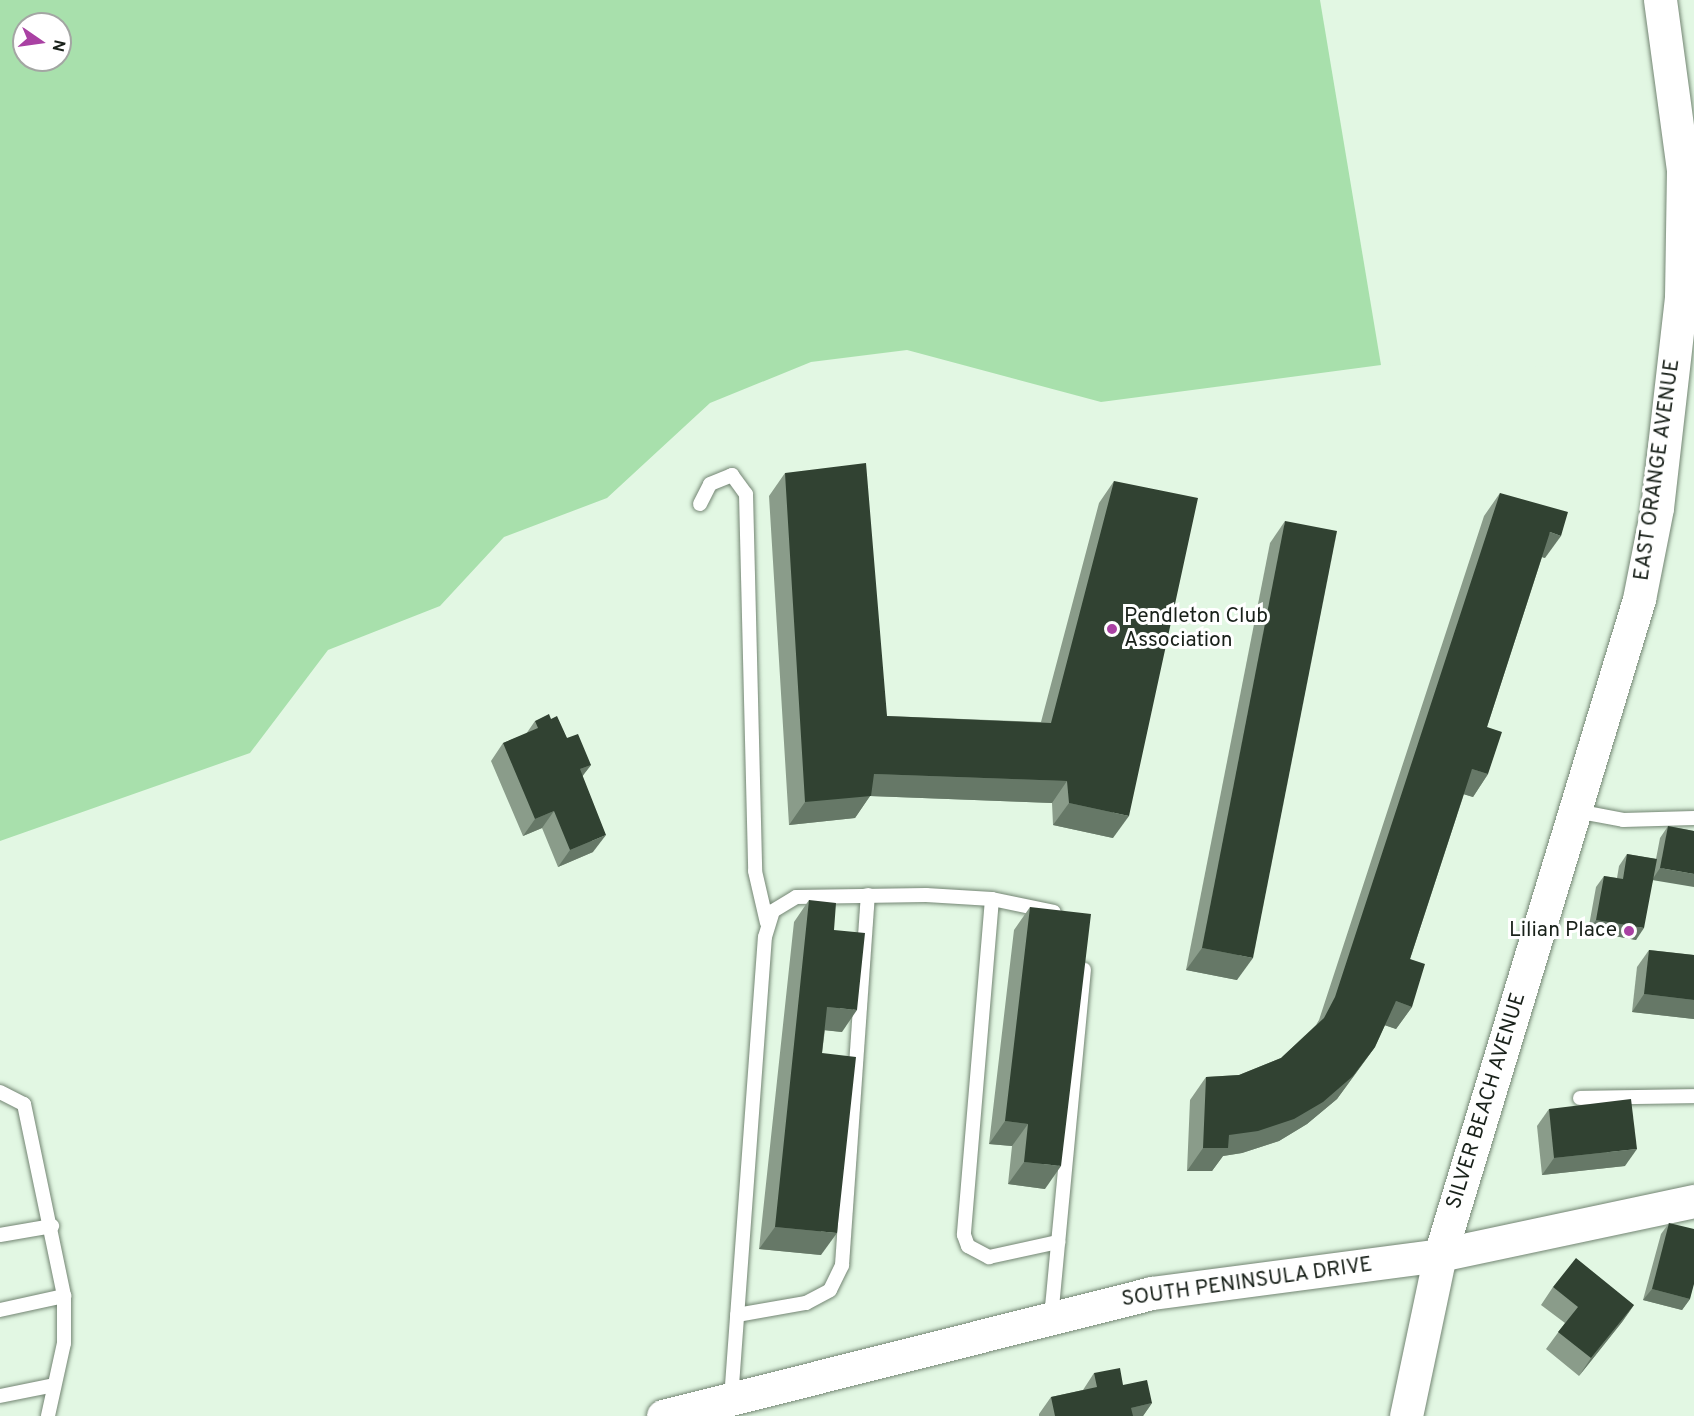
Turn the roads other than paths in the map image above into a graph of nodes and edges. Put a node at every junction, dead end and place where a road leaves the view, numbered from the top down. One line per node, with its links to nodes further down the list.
1 (1660, 0): 3 (street, EAST ORANGE AVENUE)
2 (699, 504): 7 (lane)
3 (1580, 800): 4 (lane); 17 (street, SILVER BEACH AVENUE)
4 (1694, 818)
5 (868, 895): 6 (lane); 7 (lane); 20 (lane)
6 (992, 899): 8 (lane); 16 (lane)
7 (767, 922): 20 (lane)
8 (1069, 922)
9 (1084, 956): 16 (lane)
10 (0, 1092): 14 (lane)
11 (1694, 1096): 12 (lane)
12 (1580, 1098)
13 (1694, 1201): 17 (street, SOUTH PENINSULA DRIVE)
14 (52, 1226): 15 (lane); 18 (lane)
15 (0, 1235)
16 (1058, 1242): 21 (lane)
17 (1440, 1256): 21 (street, SOUTH PENINSULA DRIVE); 27 (street, SILVER BEACH AVENUE)
18 (64, 1296): 19 (lane); 22 (lane)
19 (0, 1310)
20 (737, 1315): 24 (lane)
21 (1051, 1318): 24 (street, SOUTH PENINSULA DRIVE)
22 (54, 1385): 23 (lane); 25 (lane)
23 (0, 1396)
24 (731, 1399): 26 (street, SOUTH PENINSULA DRIVE)
25 (48, 1416)
26 (663, 1416)
27 (1406, 1416)

